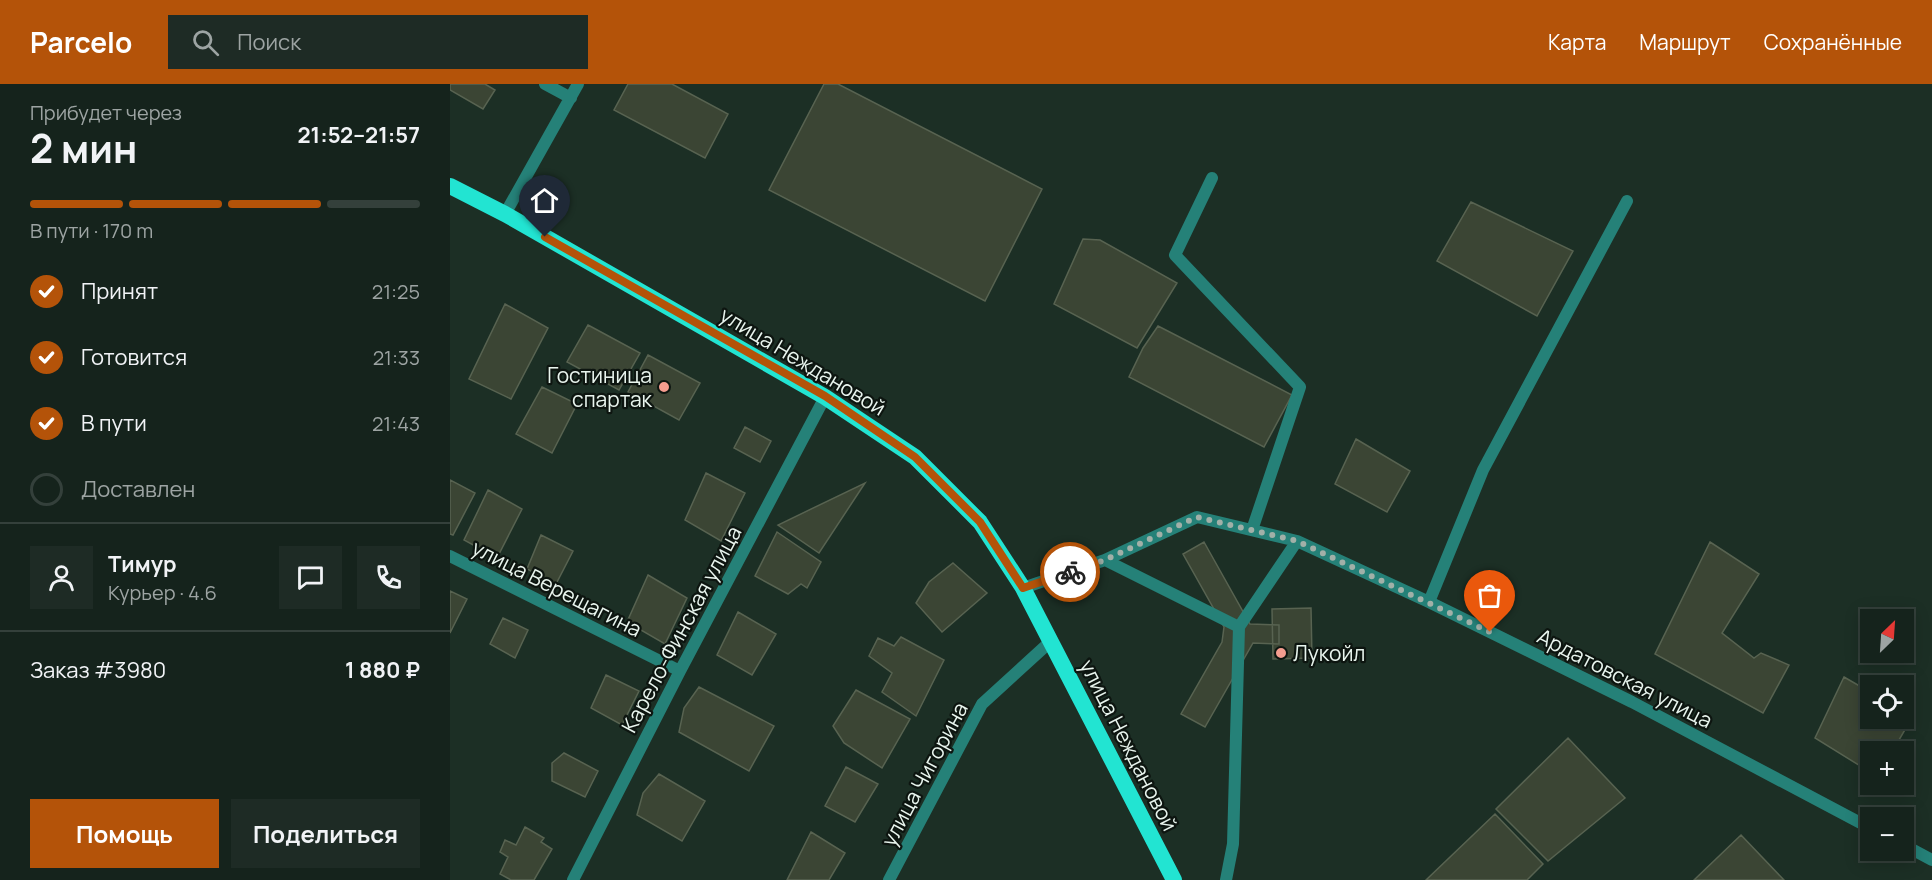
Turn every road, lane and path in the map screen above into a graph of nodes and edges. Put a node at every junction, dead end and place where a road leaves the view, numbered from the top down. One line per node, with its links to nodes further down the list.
1 (545, 84): 3 (street)
2 (578, 84): 3 (street)
3 (571, 98): 7 (street)
4 (1212, 178): 9 (street)
5 (450, 186): 7 (highway, улица Неждановой)
6 (1627, 201): 14 (street)
7 (505, 214): 8 (highway, улица Неждановой)
8 (825, 396): 13 (highway, улица Неждановой); 17 (street, Карело-Финская улица)
9 (1252, 530): 10 (street, Ардатовская улица); 12 (street, Ардатовская улица)
10 (1297, 541): 14 (street, Ардатовская улица); 15 (street)
11 (450, 556): 17 (street, улица Верещагина)
12 (1105, 560): 13 (street, Ардатовская улица); 15 (street)
13 (1023, 588): 16 (highway, улица Неждановой)
14 (1429, 602): 18 (street, Ардатовская улица)
15 (1239, 627): 24 (street)
16 (1051, 641): 22 (street, улица Чигорина); 23 (highway, улица Неждановой)
17 (680, 671): 21 (street, Карело-Финская улица)
18 (1860, 823)
19 (1914, 850): 20 (street)
20 (1932, 860)
21 (573, 880)
22 (890, 880)
23 (1174, 880)
24 (1226, 880)

